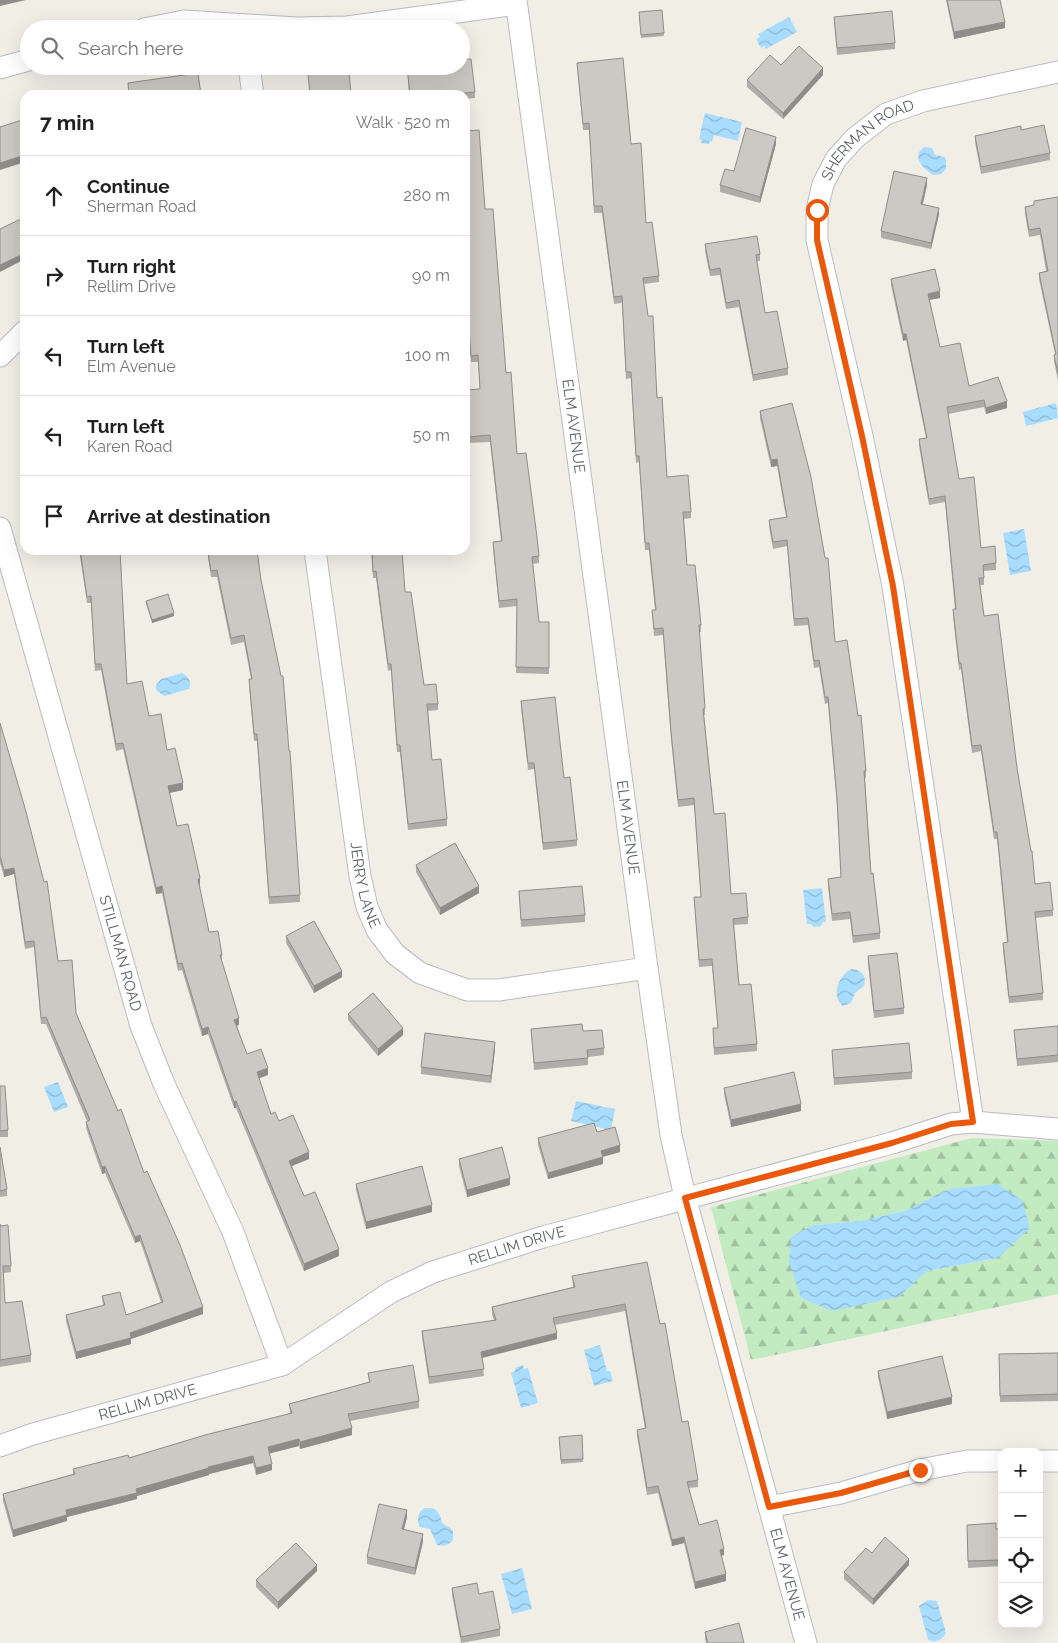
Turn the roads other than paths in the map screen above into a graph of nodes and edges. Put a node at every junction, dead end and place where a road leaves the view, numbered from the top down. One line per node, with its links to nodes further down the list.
1 (516, 2): 2 (street); 12 (street, ELM AVENUE)
2 (394, 20)
3 (20, 62): 4 (street)
4 (0, 68)
5 (1058, 72): 13 (street, SHERMAN ROAD)
6 (250, 75): 7 (street)
7 (252, 90)
8 (20, 336): 9 (street)
9 (0, 356)
10 (0, 528): 16 (street, STILLMAN ROAD)
11 (316, 555): 12 (street, JERRY LANE)
12 (647, 968): 15 (street, ELM AVENUE)
13 (973, 1122): 14 (street, RELLIM DRIVE); 15 (street, RELLIM DRIVE)
14 (1058, 1129)
15 (685, 1198): 16 (street, RELLIM DRIVE); 21 (street, ELM AVENUE)
16 (282, 1365): 17 (street, RELLIM DRIVE)
17 (0, 1446)
18 (998, 1461): 21 (street)
19 (1043, 1461): 20 (street)
20 (1058, 1461)
21 (769, 1507): 22 (street, ELM AVENUE)
22 (806, 1643)

